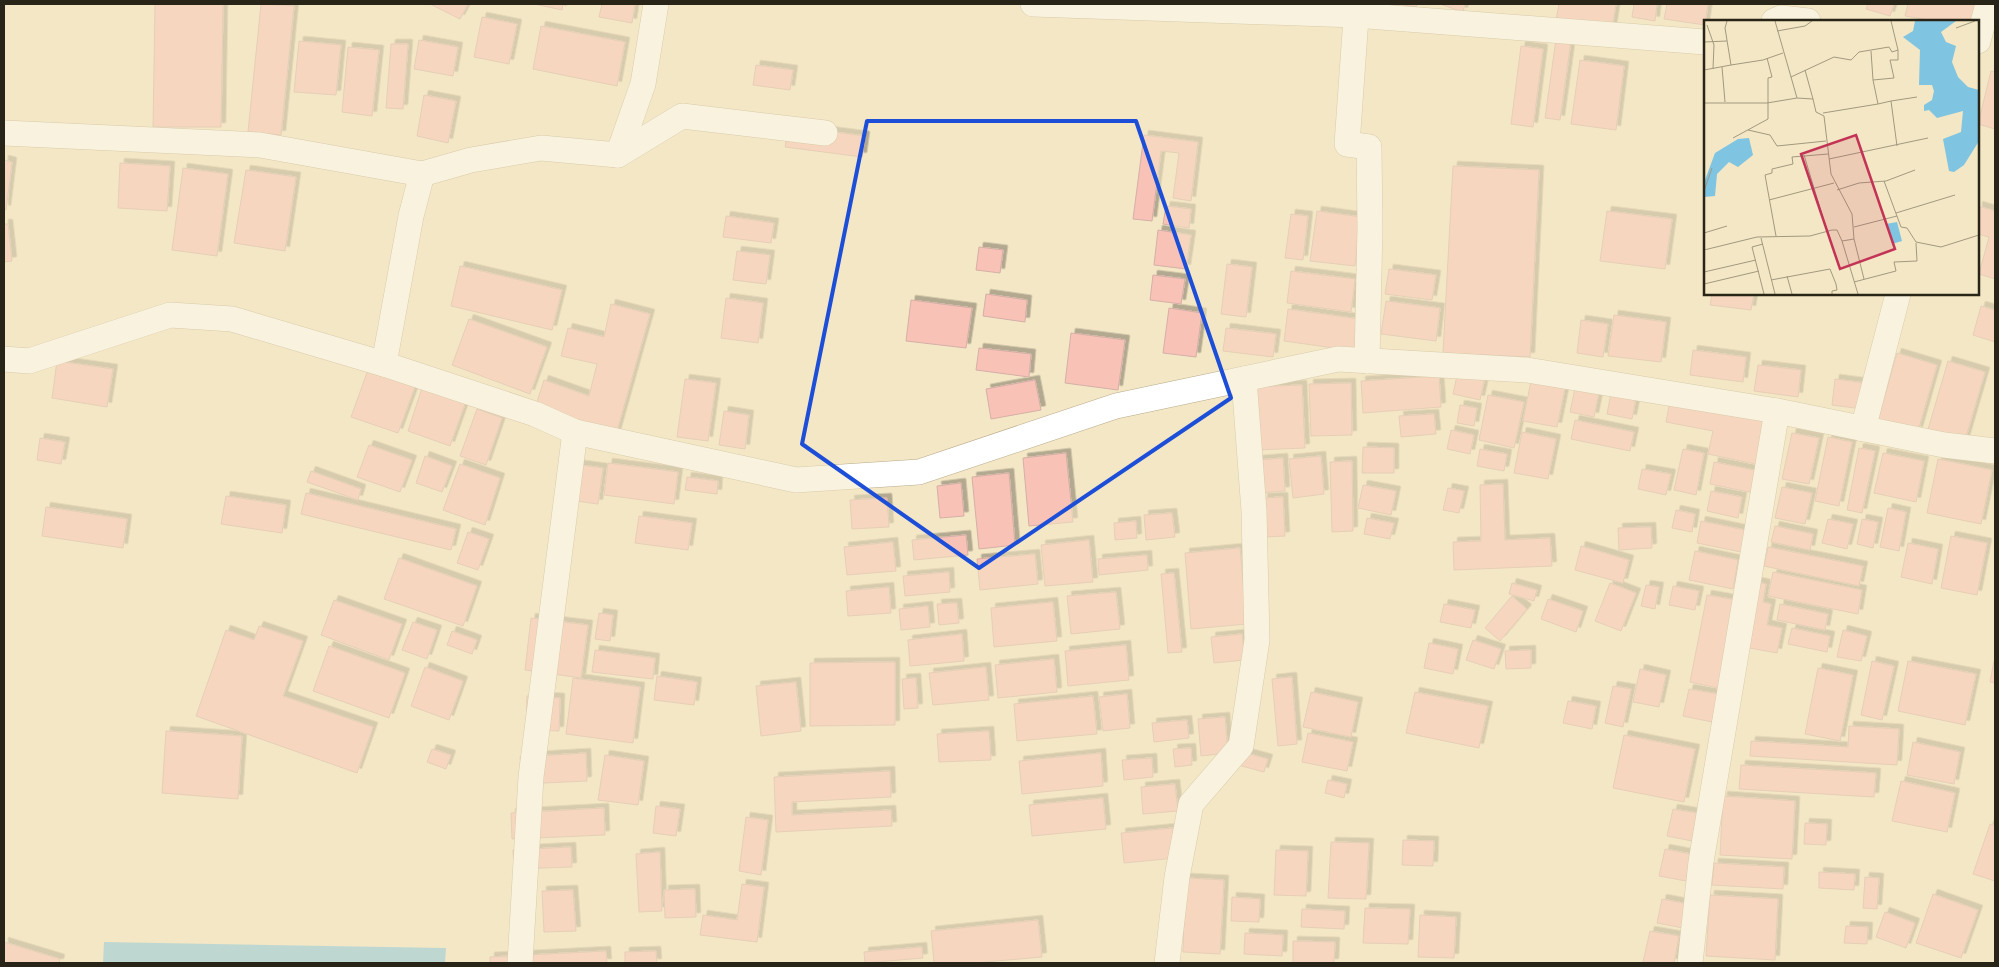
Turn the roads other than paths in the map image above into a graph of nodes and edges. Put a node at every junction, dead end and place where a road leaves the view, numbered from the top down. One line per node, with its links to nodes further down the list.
1 (656, 4): 11 (street)
2 (1033, 4): 4 (street)
3 (1988, 4): 7 (street)
4 (1356, 9): 8 (street); 15 (street)
5 (1776, 20): 6 (street)
6 (1799, 20)
7 (1979, 36)
8 (1704, 42)
9 (4, 132): 12 (street)
10 (825, 133): 11 (street)
11 (618, 155): 12 (street)
12 (422, 174): 16 (street)
13 (1898, 295): 19 (street)
14 (4, 359): 16 (street)
15 (1367, 361): 17 (street); 18 (street)
16 (384, 364): 20 (street)
17 (1244, 379): 20 (street); 23 (street)
18 (1777, 411): 19 (street); 24 (street)
19 (1864, 429): 21 (street)
20 (574, 432): 22 (street)
21 (1995, 450)
22 (520, 963)
23 (1167, 963)
24 (1690, 963)

